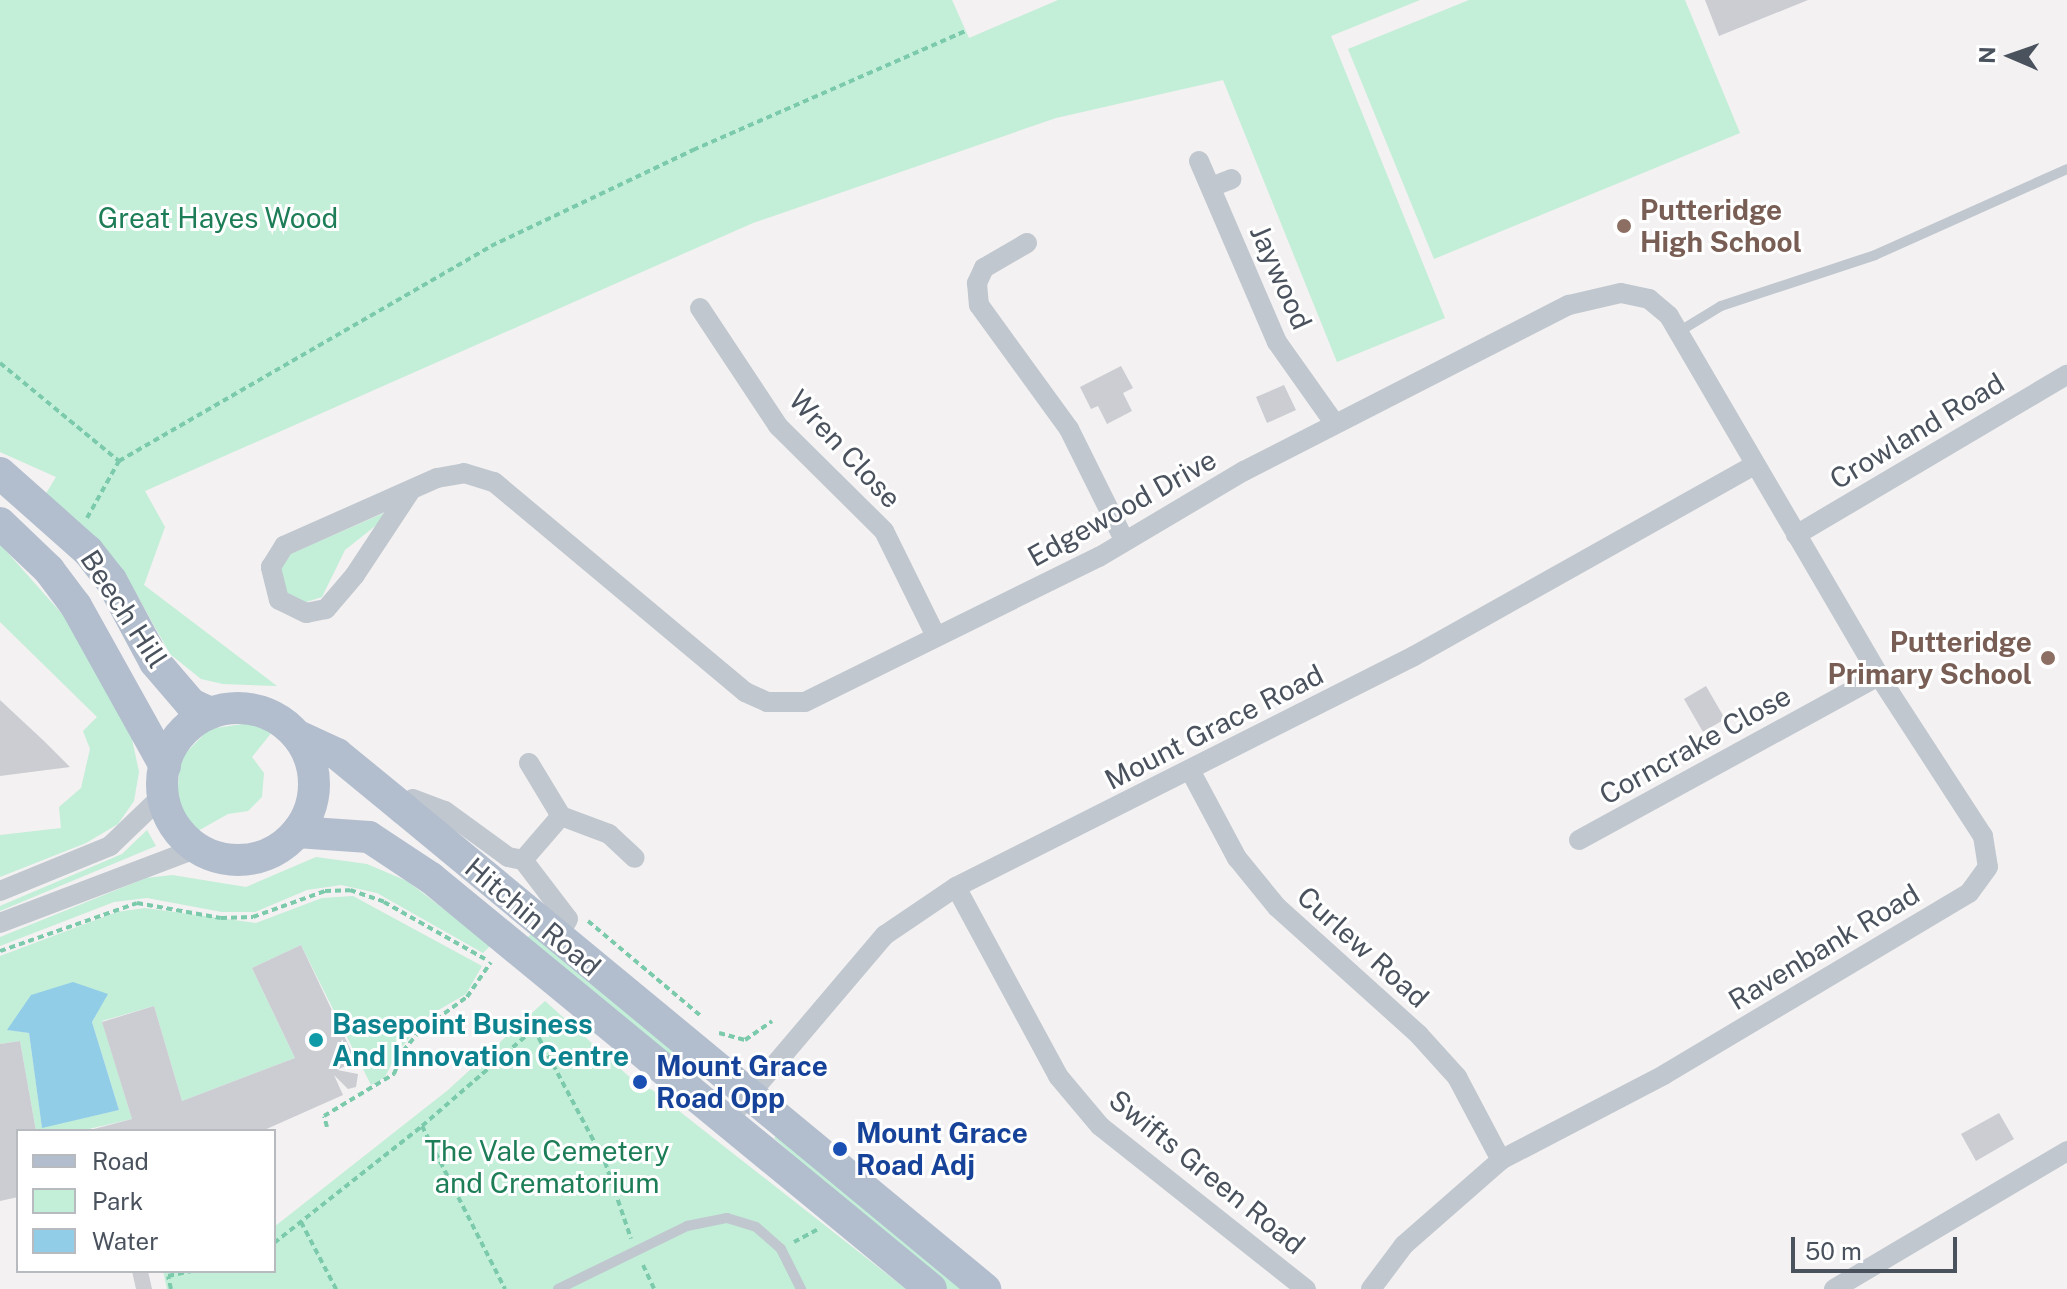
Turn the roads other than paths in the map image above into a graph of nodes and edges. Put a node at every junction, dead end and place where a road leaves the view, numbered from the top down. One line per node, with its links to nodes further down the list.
1 (1199, 161): 4 (street, Jaywood)
2 (2067, 169): 7 (lane)
3 (1232, 179): 4 (street)
4 (1211, 187): 9 (street, Jaywood)
5 (1027, 243): 15 (street)
6 (700, 308): 16 (street, Wren Close)
7 (1680, 331): 9 (street, Edgewood Drive); 10 (street, Edgewood Drive)
8 (2067, 375): 14 (street, Crowland Road)
9 (1335, 424): 15 (street, Edgewood Drive)
10 (1755, 465): 14 (street, Edgewood Drive); 21 (street, Mount Grace Road)
11 (0, 473): 18 (main road, Beech Hill)
12 (409, 493): 12 (street, Edgewood Drive); 16 (street, Edgewood Drive)
13 (0, 523): 22 (main road, Beech Hill)
14 (1796, 535): 17 (street, Ravenbank Road)
15 (1124, 540): 16 (street, Edgewood Drive)
16 (936, 636)
17 (1879, 676): 26 (street, Corncrake Close); 37 (street, Ravenbank Road)
18 (210, 713): 19 (main road); 22 (main road)
19 (298, 736): 23 (main road, Hitchin Road); 25 (main road)
20 (529, 763): 24 (street)
21 (1191, 772): 30 (street, Mount Grace Road); 37 (street, Curlew Road)
22 (164, 780): 27 (main road); 31 (street)
23 (404, 809): 29 (street); 33 (main road, Hitchin Road)
24 (561, 816): 28 (street); 29 (street)
25 (297, 832): 27 (main road); 35 (main road, Hitchin Road)
26 (1579, 840)
27 (197, 848): 32 (street)
28 (635, 858)
29 (523, 860): 33 (street)
30 (956, 887): 34 (street, Mount Grace Road); 42 (street, Swifts Green Road)
31 (0, 891)
32 (0, 923)
33 (558, 937): 34 (main road, Hitchin Road)
34 (747, 1096): 35 (street, Mount Grace Road); 41 (main road, Hitchin Road)
35 (727, 1121): 40 (main road, Hitchin Road)
36 (2067, 1151): 44 (street)
37 (1501, 1160): 43 (street, Ravenbank Road)
38 (558, 1289): 39 (lane)
39 (801, 1289)
40 (931, 1289)
41 (985, 1289)
42 (1306, 1289)
43 (1371, 1289)
44 (1834, 1289)

